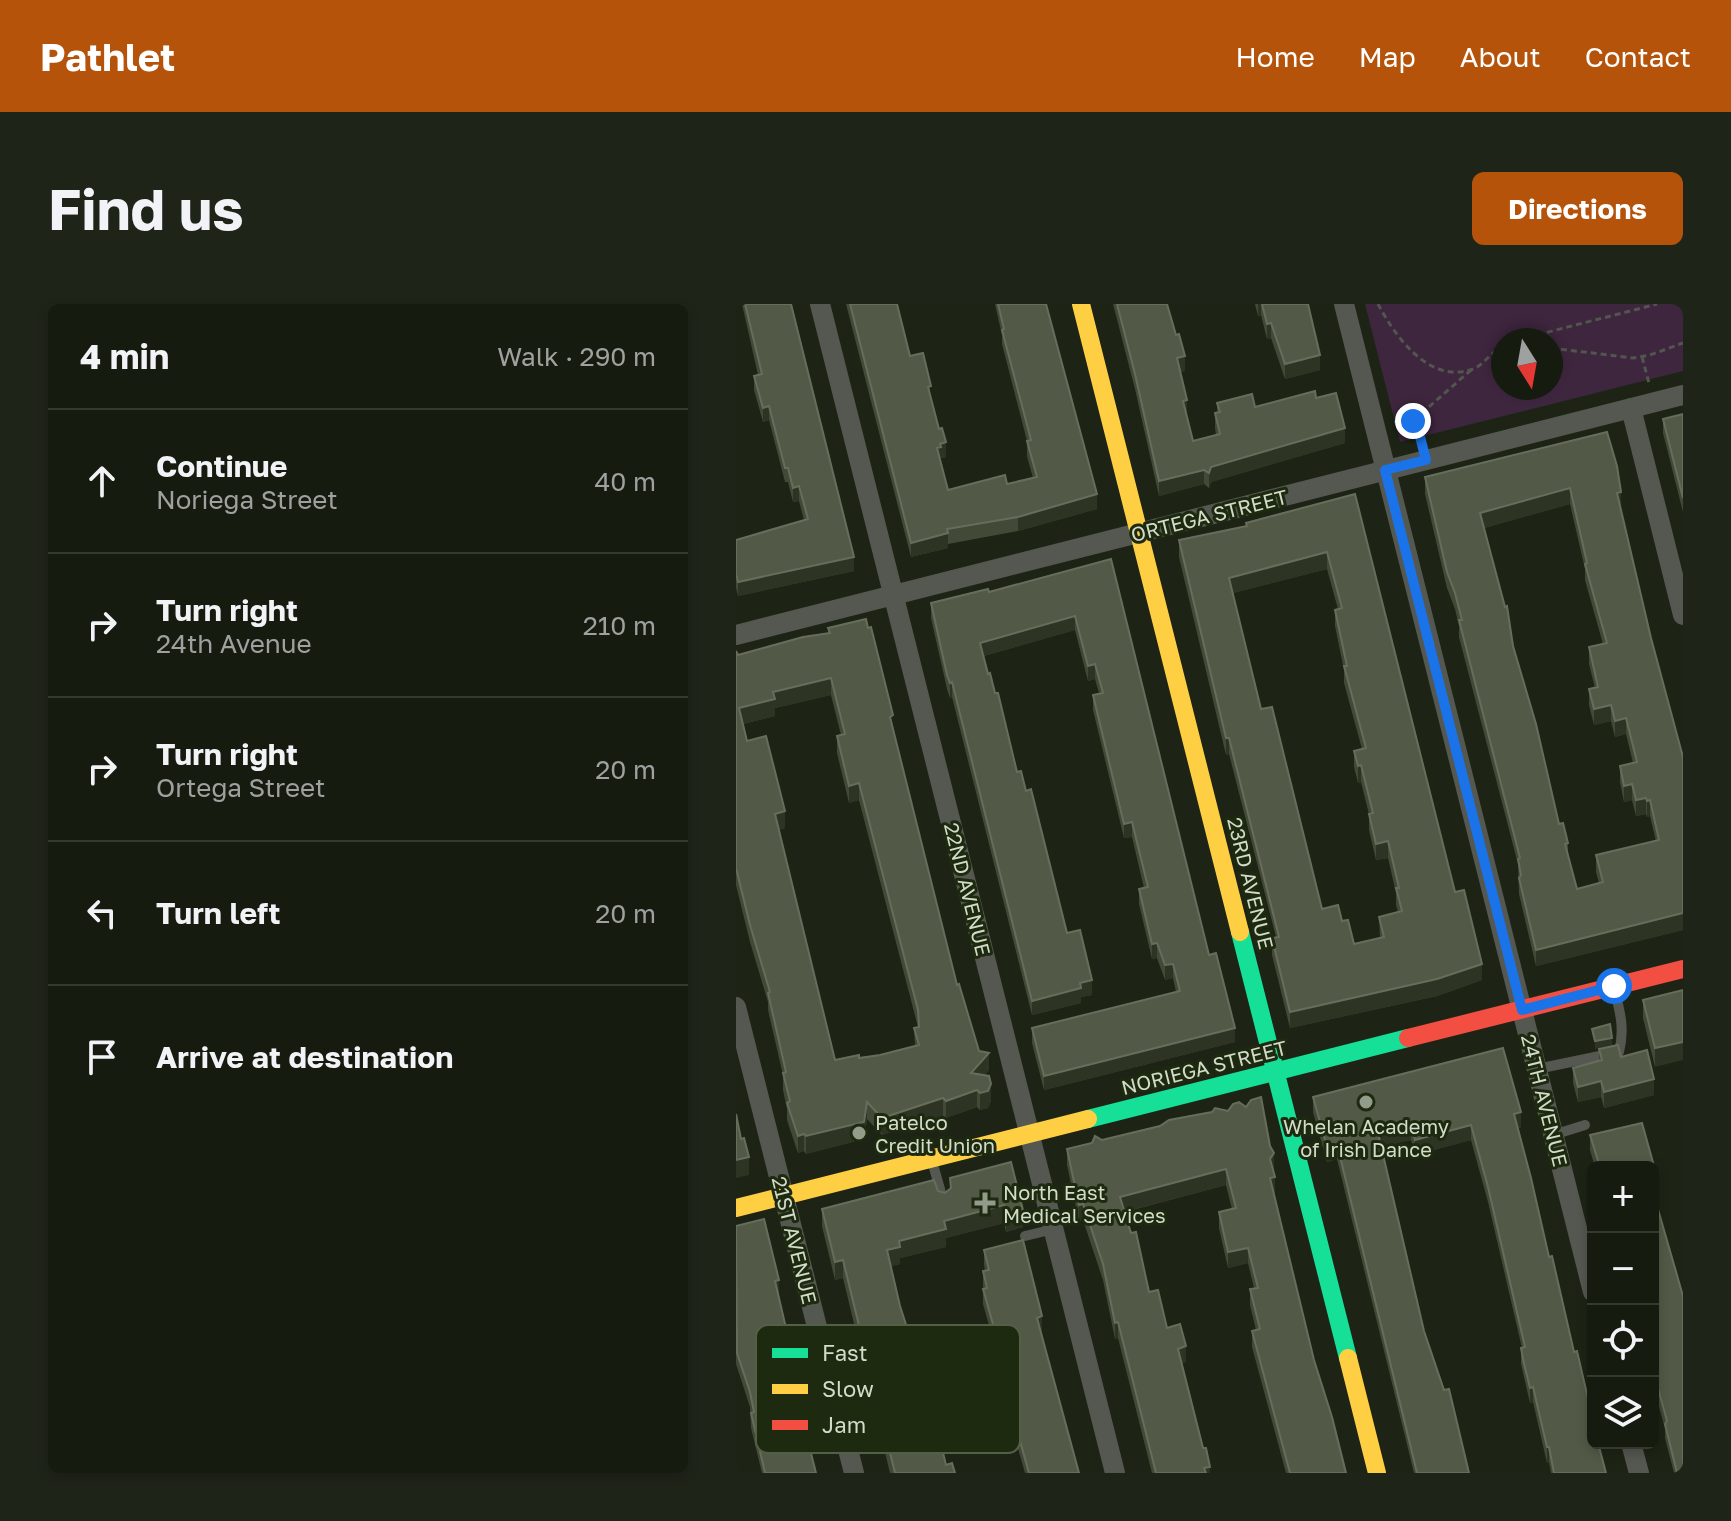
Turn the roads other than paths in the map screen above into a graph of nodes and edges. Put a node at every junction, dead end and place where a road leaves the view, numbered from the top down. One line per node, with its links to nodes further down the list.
1 (820, 304): 8 (street, 22ND AVENUE)
2 (1081, 304): 7 (street, 23RD AVENUE)
3 (1344, 304): 6 (street, 24TH AVENUE)
4 (1683, 395): 5 (street, ORTEGA STREET)
5 (1631, 408): 6 (street, ORTEGA STREET); 9 (street)
6 (1385, 470): 7 (street, ORTEGA STREET); 14 (street, 24TH AVENUE)
7 (1139, 533): 8 (street, ORTEGA STREET); 16 (street, 23RD AVENUE)
8 (894, 595): 10 (street, ORTEGA STREET); 18 (street, 22ND AVENUE)
9 (1683, 615)
10 (736, 635)
11 (1683, 969): 12 (street, NORIEGA STREET)
12 (1614, 986): 14 (street, NORIEGA STREET); 15 (lane)
13 (736, 1007): 21 (street, 21ST AVENUE)
14 (1522, 1010): 15 (street, 24TH AVENUE); 16 (street, NORIEGA STREET)
15 (1537, 1069): 19 (street, 24TH AVENUE)
16 (1276, 1072): 18 (street, NORIEGA STREET); 32 (street, 23RD AVENUE)
17 (1585, 1125): 19 (lane)
18 (1030, 1134): 20 (street, NORIEGA STREET); 24 (street, 22ND AVENUE)
19 (1553, 1135): 26 (street, 24TH AVENUE)
20 (932, 1159): 21 (street, NORIEGA STREET); 22 (lane)
21 (784, 1196): 23 (street, NORIEGA STREET); 27 (street, 21ST AVENUE)
22 (944, 1203)
23 (736, 1208)
24 (1054, 1229): 25 (lane); 31 (street, 22ND AVENUE)
25 (1025, 1236)
26 (1587, 1268)
27 (817, 1325)
28 (1633, 1449): 33 (street)
29 (849, 1453): 30 (street, 21ST AVENUE)
30 (854, 1473)
31 (1115, 1473)
32 (1377, 1473)
33 (1639, 1473)

